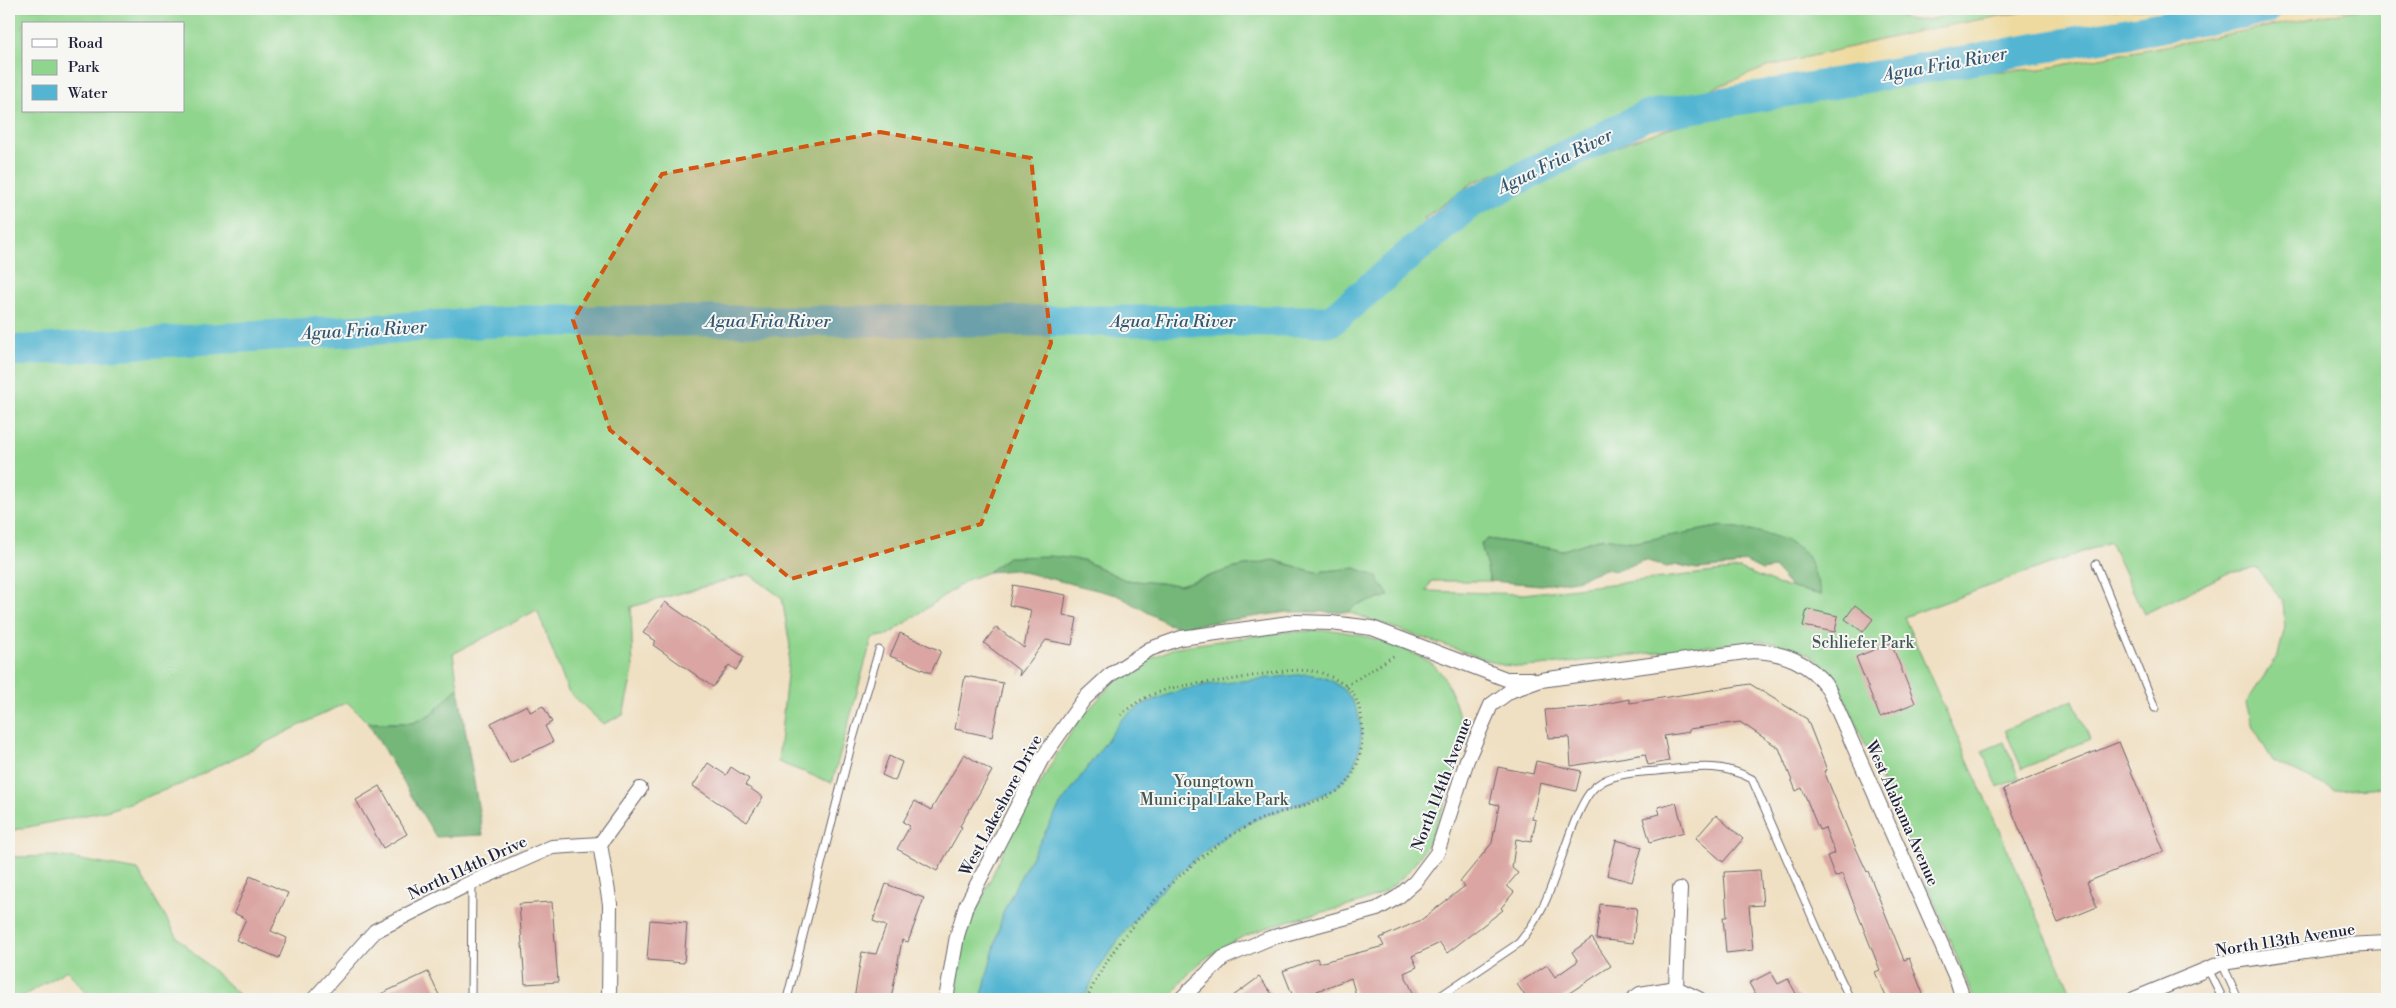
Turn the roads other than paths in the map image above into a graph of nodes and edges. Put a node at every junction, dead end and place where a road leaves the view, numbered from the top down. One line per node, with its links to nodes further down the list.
1 (2096, 564): 5 (lane)
2 (880, 650): 17 (lane)
3 (1790, 657): 4 (street, North 114th Avenue); 24 (street, West Alabama Avenue)
4 (1542, 680): 18 (street, West Lakeshore Drive); 19 (street, North 114th Avenue)
5 (2156, 708)
6 (640, 789): 7 (street)
7 (600, 844): 8 (street, North 114th Drive); 16 (street)
8 (472, 882): 14 (street, North 114th Drive); 15 (lane)
9 (1680, 889): 13 (street)
10 (2387, 943): 11 (street, North 113th Avenue)
11 (2222, 964): 12 (street, North 113th Avenue); 27 (lane)
12 (2208, 969): 25 (street, North 113th Avenue); 26 (lane)
13 (1676, 988): 21 (street); 22 (street)
14 (314, 999)
15 (471, 999)
16 (609, 999)
17 (787, 999)
18 (946, 999)
19 (1181, 999)
20 (1436, 999): 23 (lane)
21 (1633, 999)
22 (1699, 999)
23 (1850, 999)
24 (1964, 999)
25 (2134, 999)
26 (2223, 999)
27 (2238, 999)

